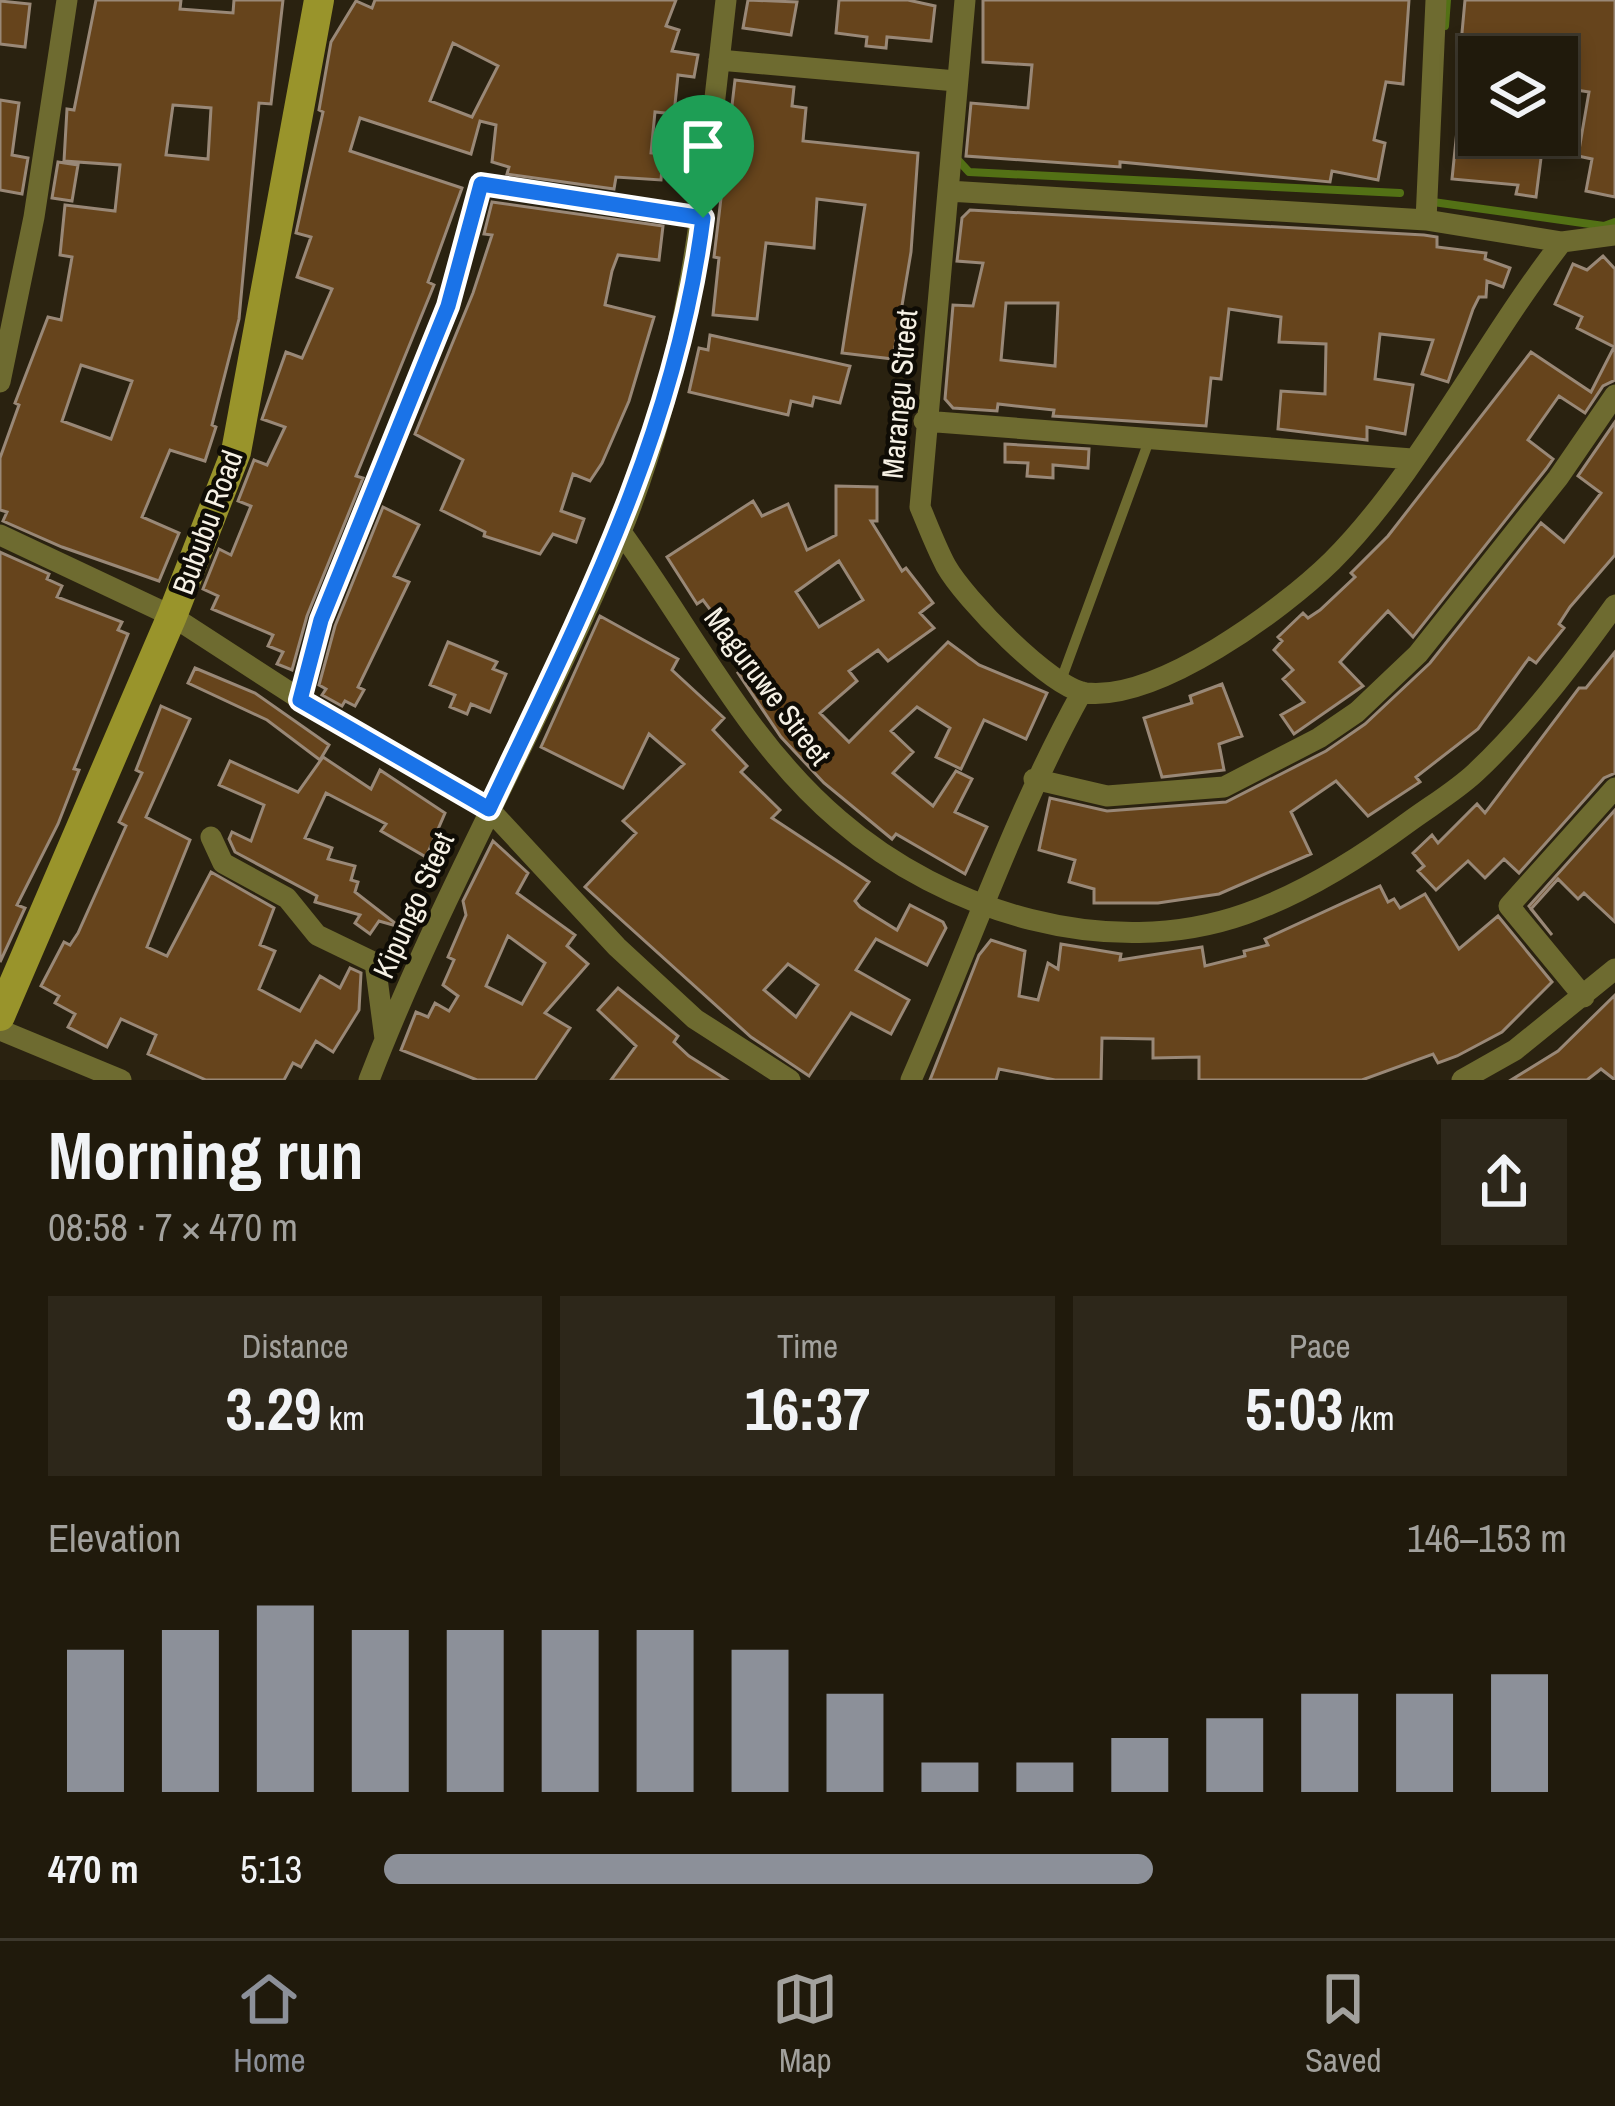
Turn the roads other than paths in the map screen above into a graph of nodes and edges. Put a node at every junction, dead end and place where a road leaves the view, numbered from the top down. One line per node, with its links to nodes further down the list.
1 (67, 0): 13 (street)
2 (319, 0): 21 (street, Bububu Road)
3 (727, 0): 6 (street, Kipungo Steet)
4 (965, 0): 7 (street, Marangu Street)
5 (1436, 0): 10 (street)
6 (719, 61): 7 (street); 9 (street, Kipungo Steet)
7 (956, 81): 8 (street, Marangu Street)
8 (948, 191): 10 (street); 15 (street, Marangu Street)
9 (703, 218): 18 (street, Kipungo Steet); 23 (street)
10 (1426, 220): 12 (street)
11 (1615, 235): 12 (street)
12 (1562, 242): 17 (street)
13 (0, 382)
14 (1615, 395): 24 (street)
15 (924, 421): 16 (street); 22 (street, Marangu Street)
16 (1150, 438): 17 (street); 22 (lane)
17 (1412, 459): 22 (street)
18 (621, 532): 26 (street, Kipungo Steet); 28 (street, Maguruwe Street)
19 (0, 535): 21 (street)
20 (1615, 605): 28 (street, Maguruwe Street)
21 (172, 616): 23 (street); 31 (street, Bububu Road)
22 (1071, 688): 24 (street)
23 (300, 700): 26 (street)
24 (1034, 778): 28 (street)
25 (1615, 788): 30 (street)
26 (489, 809): 33 (street, Kipungo Steet); 36 (street)
27 (211, 837): 33 (street)
28 (986, 909): 37 (street)
29 (1615, 968): 30 (street)
30 (1584, 997): 38 (street)
31 (0, 1016)
32 (0, 1030): 35 (street)
33 (385, 1039): 34 (street, Kipungo Steet)
34 (374, 1078)
35 (121, 1080)
36 (790, 1080)
37 (911, 1080)
38 (1462, 1080)

